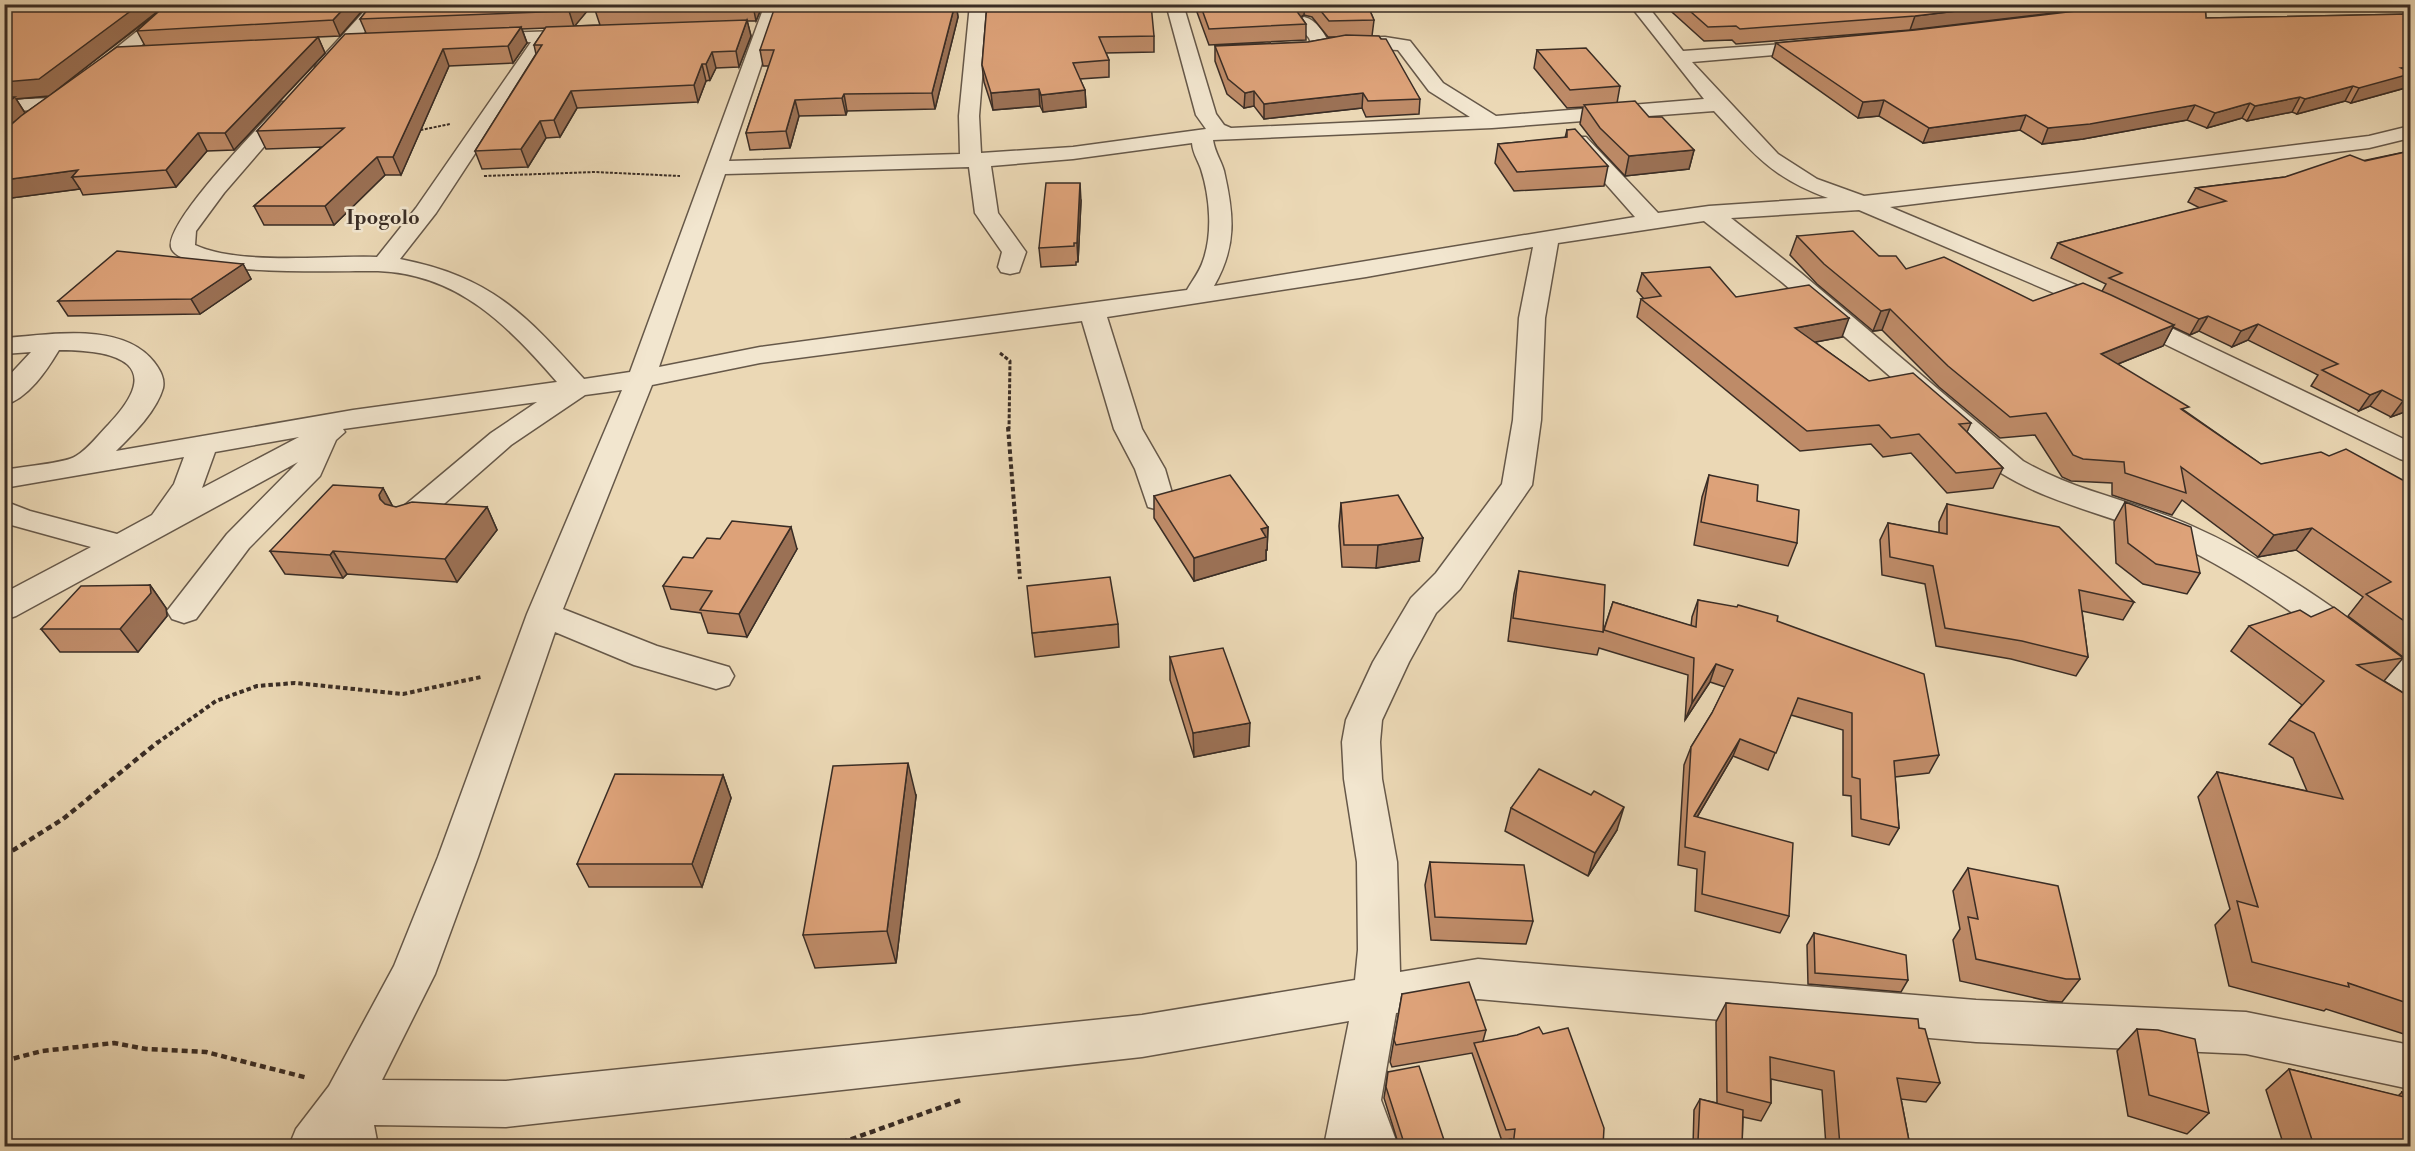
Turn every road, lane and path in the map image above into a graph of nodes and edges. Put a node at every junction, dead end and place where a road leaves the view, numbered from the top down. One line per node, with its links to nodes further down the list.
1 (182, 4): 25 (street)
2 (381, 4): 17 (street)
3 (979, 4): 37 (street)
4 (1174, 4): 24 (street)
5 (1636, 4): 26 (street)
6 (2069, 4): 7 (street)
7 (2093, 10): 11 (street)
8 (595, 18): 13 (street)
9 (761, 20): 38 (street)
10 (1304, 22): 20 (street)
11 (2031, 23)
12 (604, 34): 13 (street)
13 (580, 35): 14 (street)
14 (544, 36): 15 (street); 30 (street)
15 (458, 39)
16 (376, 42): 17 (street)
17 (345, 44): 19 (street); 44 (street)
18 (1832, 44): 26 (street)
19 (322, 45)
20 (1321, 46): 21 (street); 32 (street)
21 (1298, 48)
22 (1211, 53): 24 (street)
23 (154, 54): 25 (street)
24 (1188, 54): 36 (street)
25 (120, 56): 27 (street)
26 (1680, 57): 28 (street)
27 (53, 104): 29 (street); 33 (street)
28 (1722, 104): 31 (street); 40 (street)
29 (4, 106)
30 (490, 116): 35 (path); 39 (street)
31 (1562, 117): 32 (street); 42 (street)
32 (1492, 122): 36 (street)
33 (23, 127)
34 (2410, 132): 40 (street)
35 (411, 133)
36 (1212, 134): 37 (street); 46 (street)
37 (975, 160): 38 (street); 45 (street)
38 (713, 172): 39 (path); 51 (street)
39 (447, 177): 44 (street)
40 (1862, 203): 41 (street); 56 (street)
41 (1709, 213): 42 (street); 71 (street)
42 (1652, 221): 43 (street)
43 (1547, 237): 46 (street); 73 (street)
44 (384, 264): 52 (street)
45 (1010, 267)
46 (1196, 296): 47 (street)
47 (1092, 312): 48 (street); 60 (street)
48 (989, 326): 51 (street); 65 (path)
49 (49, 345): 50 (street); 53 (street); 58 (street)
50 (4, 346)
51 (641, 379): 52 (street); 68 (street)
52 (577, 388): 54 (street); 62 (street)
53 (4, 398)
54 (353, 419): 55 (street); 57 (street)
55 (324, 435): 63 (street); 67 (street)
56 (2405, 444)
57 (201, 445): 58 (street); 63 (street)
58 (86, 465): 59 (street)
59 (4, 479)
60 (1159, 500)
61 (4, 511): 64 (street)
62 (409, 518)
63 (161, 524): 64 (street)
64 (120, 545): 66 (street)
65 (1020, 579)
66 (4, 608)
67 (184, 611)
68 (544, 614): 69 (street); 70 (street)
69 (526, 668): 72 (path); 77 (street)
70 (716, 676)
71 (2410, 682)
72 (4, 856)
73 (1376, 998): 75 (street); 76 (street); 77 (street)
74 (4, 1061): 77 (path)
75 (2410, 1067)
76 (1357, 1100): 79 (street); 80 (street)
77 (351, 1112): 78 (street)
78 (313, 1146)
79 (1348, 1146)
80 (1374, 1146)

